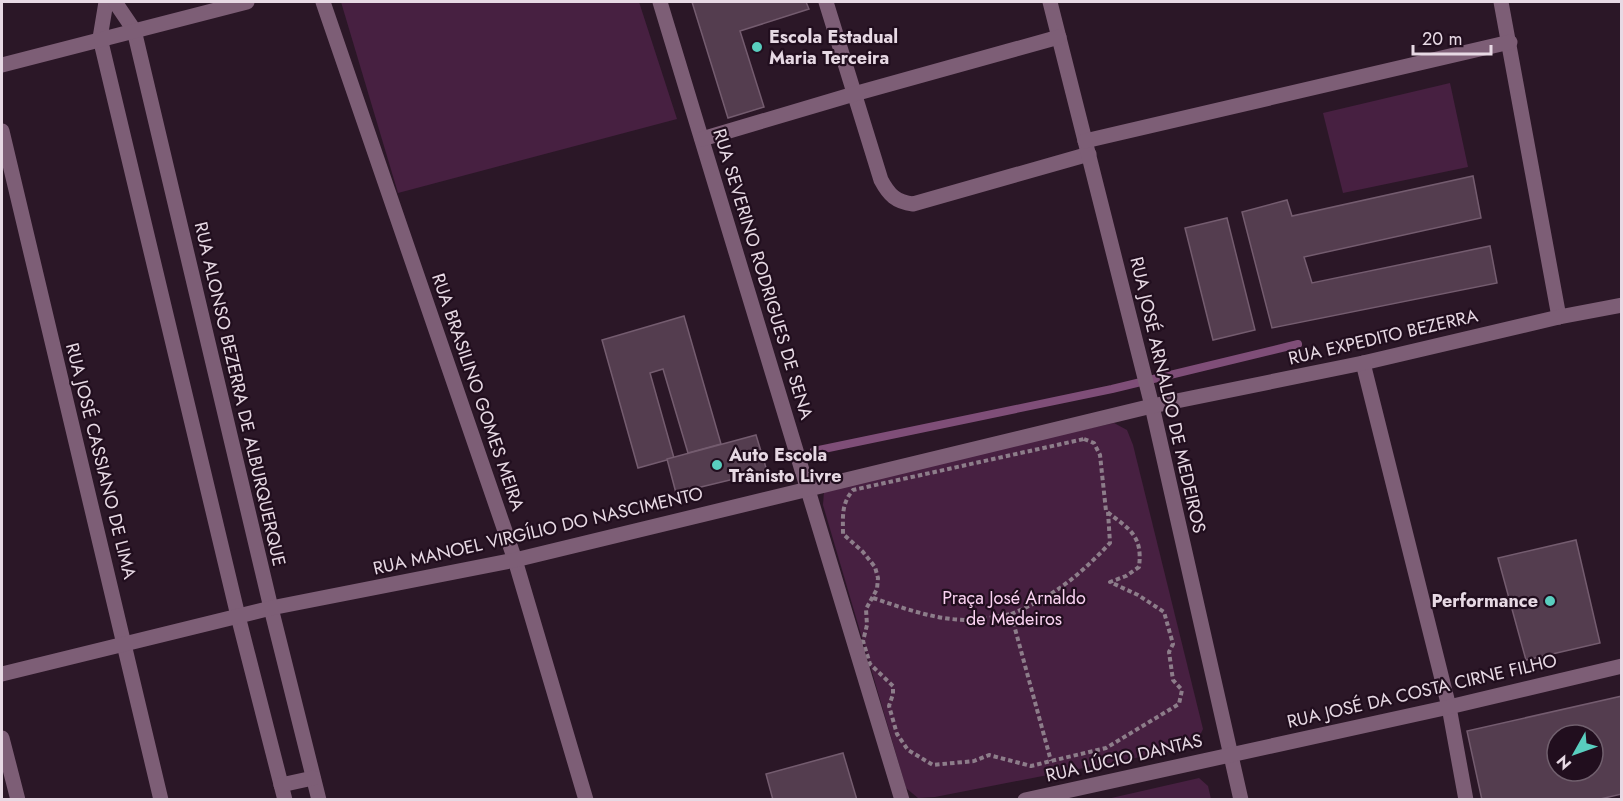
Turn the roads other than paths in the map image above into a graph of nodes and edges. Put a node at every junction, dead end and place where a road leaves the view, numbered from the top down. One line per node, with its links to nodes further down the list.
1 (106, 2): 11 (street)
2 (115, 2): 9 (street, RUA ALONSO BEZERRA DE ALBURQUERQUE)
3 (247, 2): 9 (street)
4 (323, 2): 24 (street, RUA BRASILINO GOMES MEIRA)
5 (660, 2): 16 (street, RUA SEVERINO RODRIGUES DE SENA)
6 (826, 2): 14 (street)
7 (1050, 2): 10 (street, RUA JOSÉ ARNALDO DE MEDEIROS)
8 (1501, 2): 12 (street)
9 (134, 30): 11 (street); 25 (street, RUA ALONSO BEZERRA DE ALBURQUERQUE)
10 (1059, 37): 14 (street); 17 (street, RUA JOSÉ ARNALDO DE MEDEIROS)
11 (100, 38): 13 (street); 26 (street)
12 (1510, 42): 17 (street); 19 (street)
13 (2, 65)
14 (854, 94): 16 (street); 17 (street)
15 (2, 131): 27 (street, RUA JOSÉ CASSIANO DE LIMA)
16 (702, 139): 23 (street, RUA SEVERINO RODRIGUES DE SENA)
17 (1087, 148): 22 (street, RUA JOSÉ ARNALDO DE MEDEIROS)
18 (1620, 305): 19 (street, RUA EXPEDITO BEZERRA); 20 (street)
19 (1559, 317): 21 (street, RUA EXPEDITO BEZERRA)
20 (1622, 322)
21 (1363, 363): 22 (street, RUA EXPEDITO BEZERRA); 30 (street)
22 (1152, 406): 23 (street, RUA MANOEL VIRGÍLIO DO NASCIMENTO); 32 (street, RUA JOSÉ ARNALDO DE MEDEIROS)
23 (807, 488): 24 (street, RUA MANOEL VIRGÍLIO DO NASCIMENTO); 39 (street, RUA SEVERINO RODRIGUES DE SENA)
24 (515, 560): 25 (street, RUA MANOEL VIRGÍLIO DO NASCIMENTO); 38 (street, RUA BRASILINO GOMES MEIRA)
25 (271, 608): 26 (street, RUA MANOEL VIRGÍLIO DO NASCIMENTO); 33 (street, RUA ALONSO BEZERRA DE ALBURQUERQUE)
26 (238, 616): 27 (street, RUA MANOEL VIRGÍLIO DO NASCIMENTO); 34 (street)
27 (126, 645): 29 (street, RUA MANOEL VIRGÍLIO DO NASCIMENTO); 36 (street, RUA JOSÉ CASSIANO DE LIMA)
28 (1622, 666): 30 (street, RUA JOSÉ DA COSTA CIRNE FILHO)
29 (2, 674)
30 (1449, 707): 32 (street, RUA JOSÉ DA COSTA CIRNE FILHO); 42 (street)
31 (2, 738): 35 (street)
32 (1231, 754): 40 (street, RUA LÚCIO DANTAS); 41 (street, RUA JOSÉ ARNALDO DE MEDEIROS)
33 (313, 778): 34 (street); 37 (street, RUA ALONSO BEZERRA DE ALBURQUERQUE)
34 (283, 792)
35 (18, 800)
36 (161, 800)
37 (319, 800)
38 (586, 800)
39 (902, 800)
40 (1024, 800)
41 (1241, 800)
42 (1466, 800)

